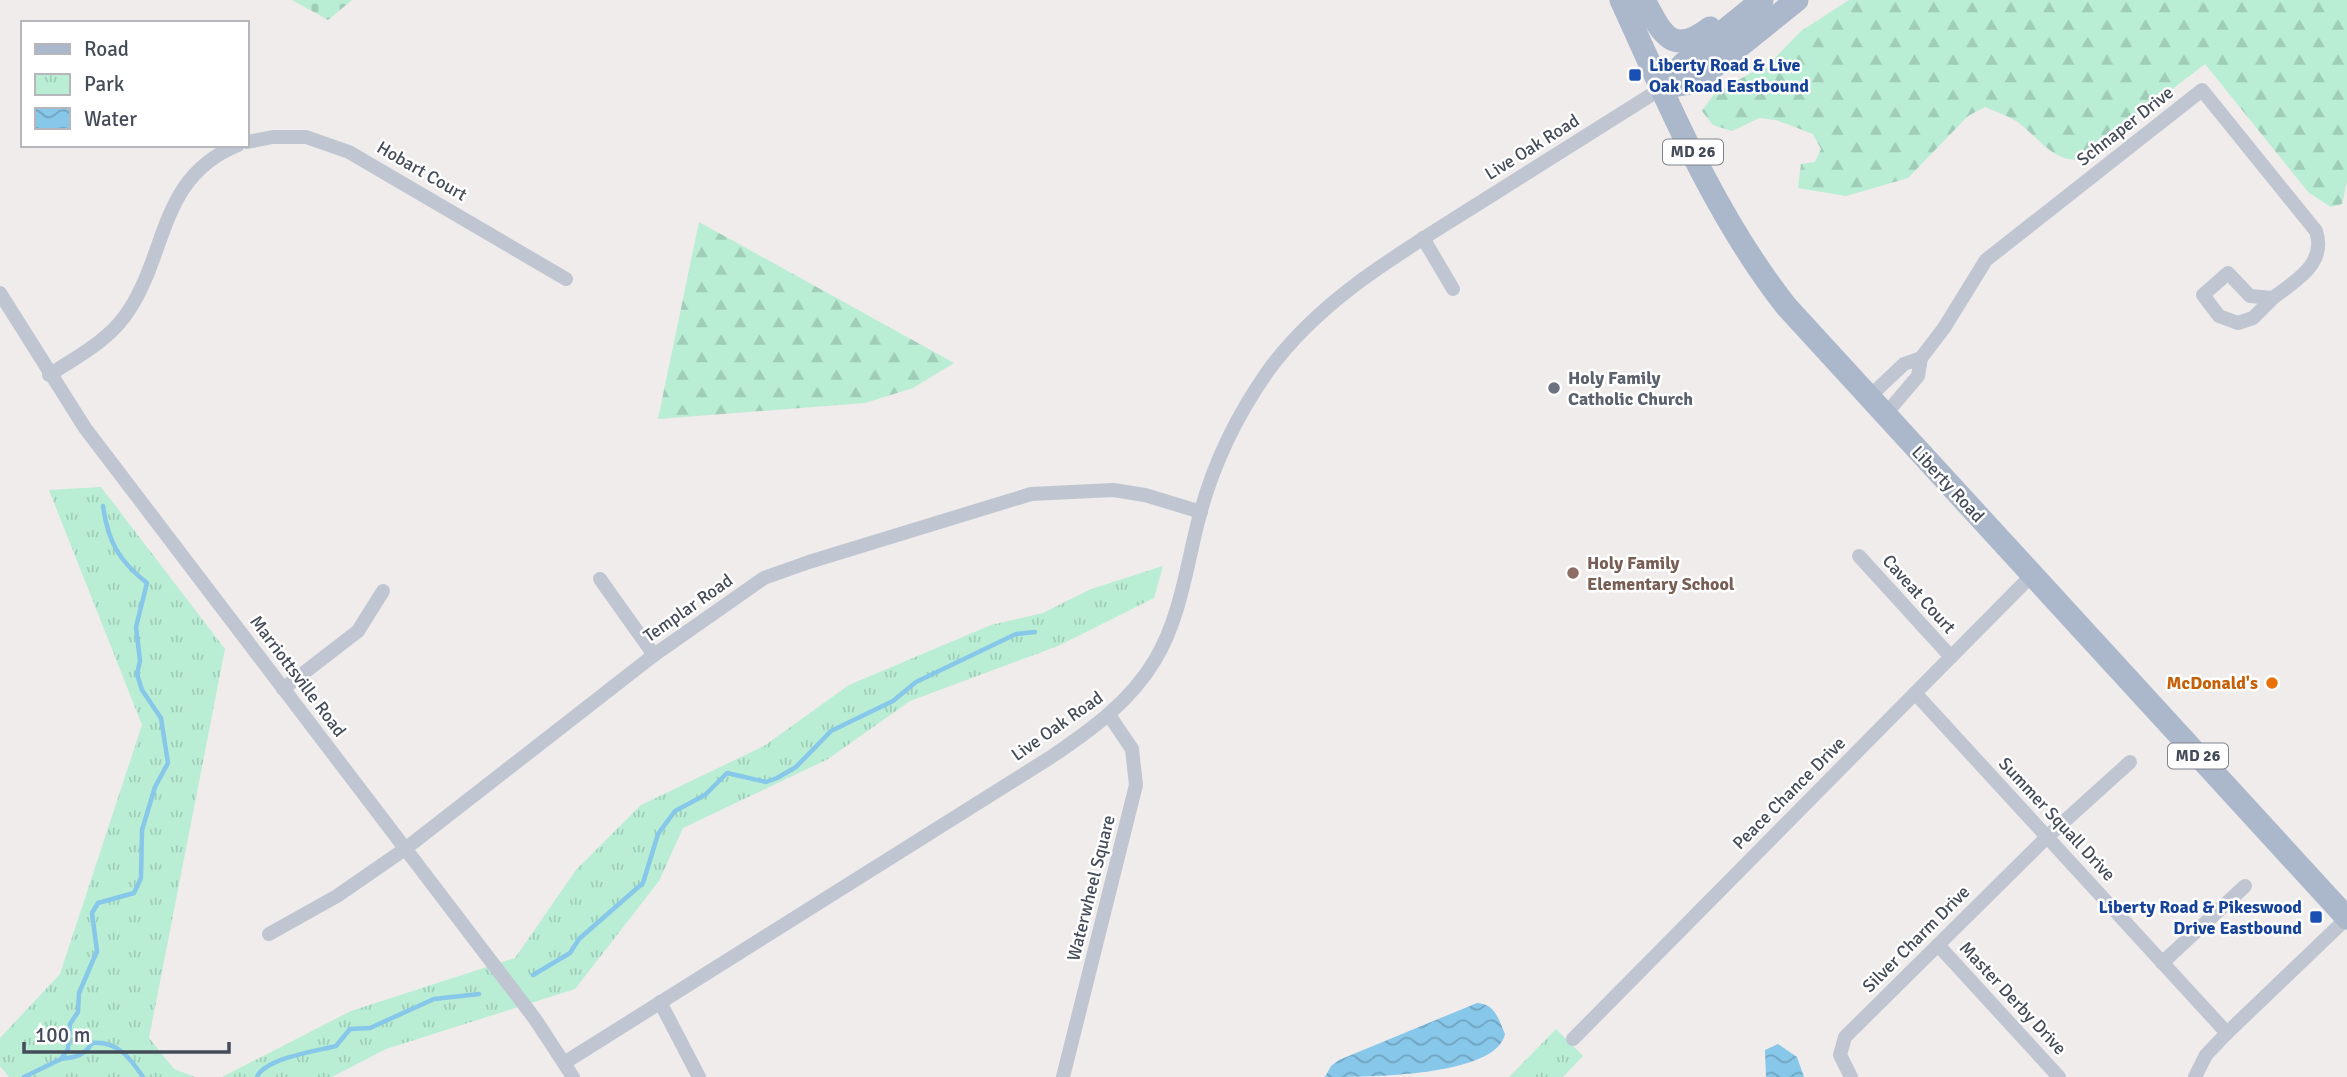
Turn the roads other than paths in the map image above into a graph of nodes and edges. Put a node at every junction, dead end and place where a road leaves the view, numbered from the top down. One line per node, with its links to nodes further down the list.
1 (1621, 0): 6 (main road, Liberty Road / MD 26)
2 (1644, 0): 5 (main road)
3 (1762, 0): 5 (main road)
4 (1797, 0): 6 (main road)
5 (1735, 22): 6 (main road)
6 (1662, 88): 9 (street, Live Oak Road); 16 (main road, Liberty Road / MD 26)
7 (248, 142): 10 (street, Hobart Court)
8 (234, 147): 15 (street)
9 (1423, 238): 11 (street); 18 (street, Live Oak Road)
10 (566, 279)
11 (1453, 289)
12 (0, 293): 15 (street, Marriottsville Road)
13 (2273, 298): 13 (street, Schnaper Drive); 14 (street, Schnaper Drive)
14 (1921, 358): 16 (street, Schnaper Drive); 17 (street, Schnaper Drive)
15 (49, 375): 25 (street, Marriottsville Road)
16 (1868, 398): 17 (main road, Liberty Road / MD 26)
17 (1884, 416): 20 (main road, Liberty Road / MD 26)
18 (1200, 512): 23 (street, Templar Road); 27 (street, Live Oak Road)
19 (1858, 556): 24 (street, Caveat Court)
20 (2032, 575): 24 (street, Peace Chance Drive); 32 (main road, Liberty Road / MD 26)
21 (600, 579): 23 (street)
22 (383, 591): 25 (street)
23 (654, 655): 30 (street, Templar Road)
24 (1951, 657): 26 (street, Peace Chance Drive)
25 (283, 688): 30 (street, Marriottsville Road)
26 (1915, 693): 29 (street, Summer Squall Drive); 38 (street, Peace Chance Drive)
27 (1109, 715): 36 (street, Live Oak Road); 42 (street, Waterwheel Square)
28 (2130, 762): 29 (street, Silver Charm Drive)
29 (2047, 837): 34 (street, Silver Charm Drive); 35 (street, Summer Squall Drive)
30 (405, 849): 33 (street, Templar Road); 39 (street, Marriottsville Road)
31 (2245, 886): 35 (street)
32 (2347, 918): 37 (street)
33 (269, 934)
34 (1938, 945): 43 (street, Silver Charm Drive); 44 (street, Master Derby Drive)
35 (2162, 963): 37 (street, Summer Squall Drive)
36 (660, 1002): 39 (street, Live Oak Road); 41 (street)
37 (2227, 1033): 45 (street)
38 (1573, 1038)
39 (564, 1063): 40 (street, Marriottsville Road)
40 (573, 1077)
41 (699, 1077)
42 (1063, 1077)
43 (1851, 1077)
44 (2059, 1077)
45 (2194, 1077)

